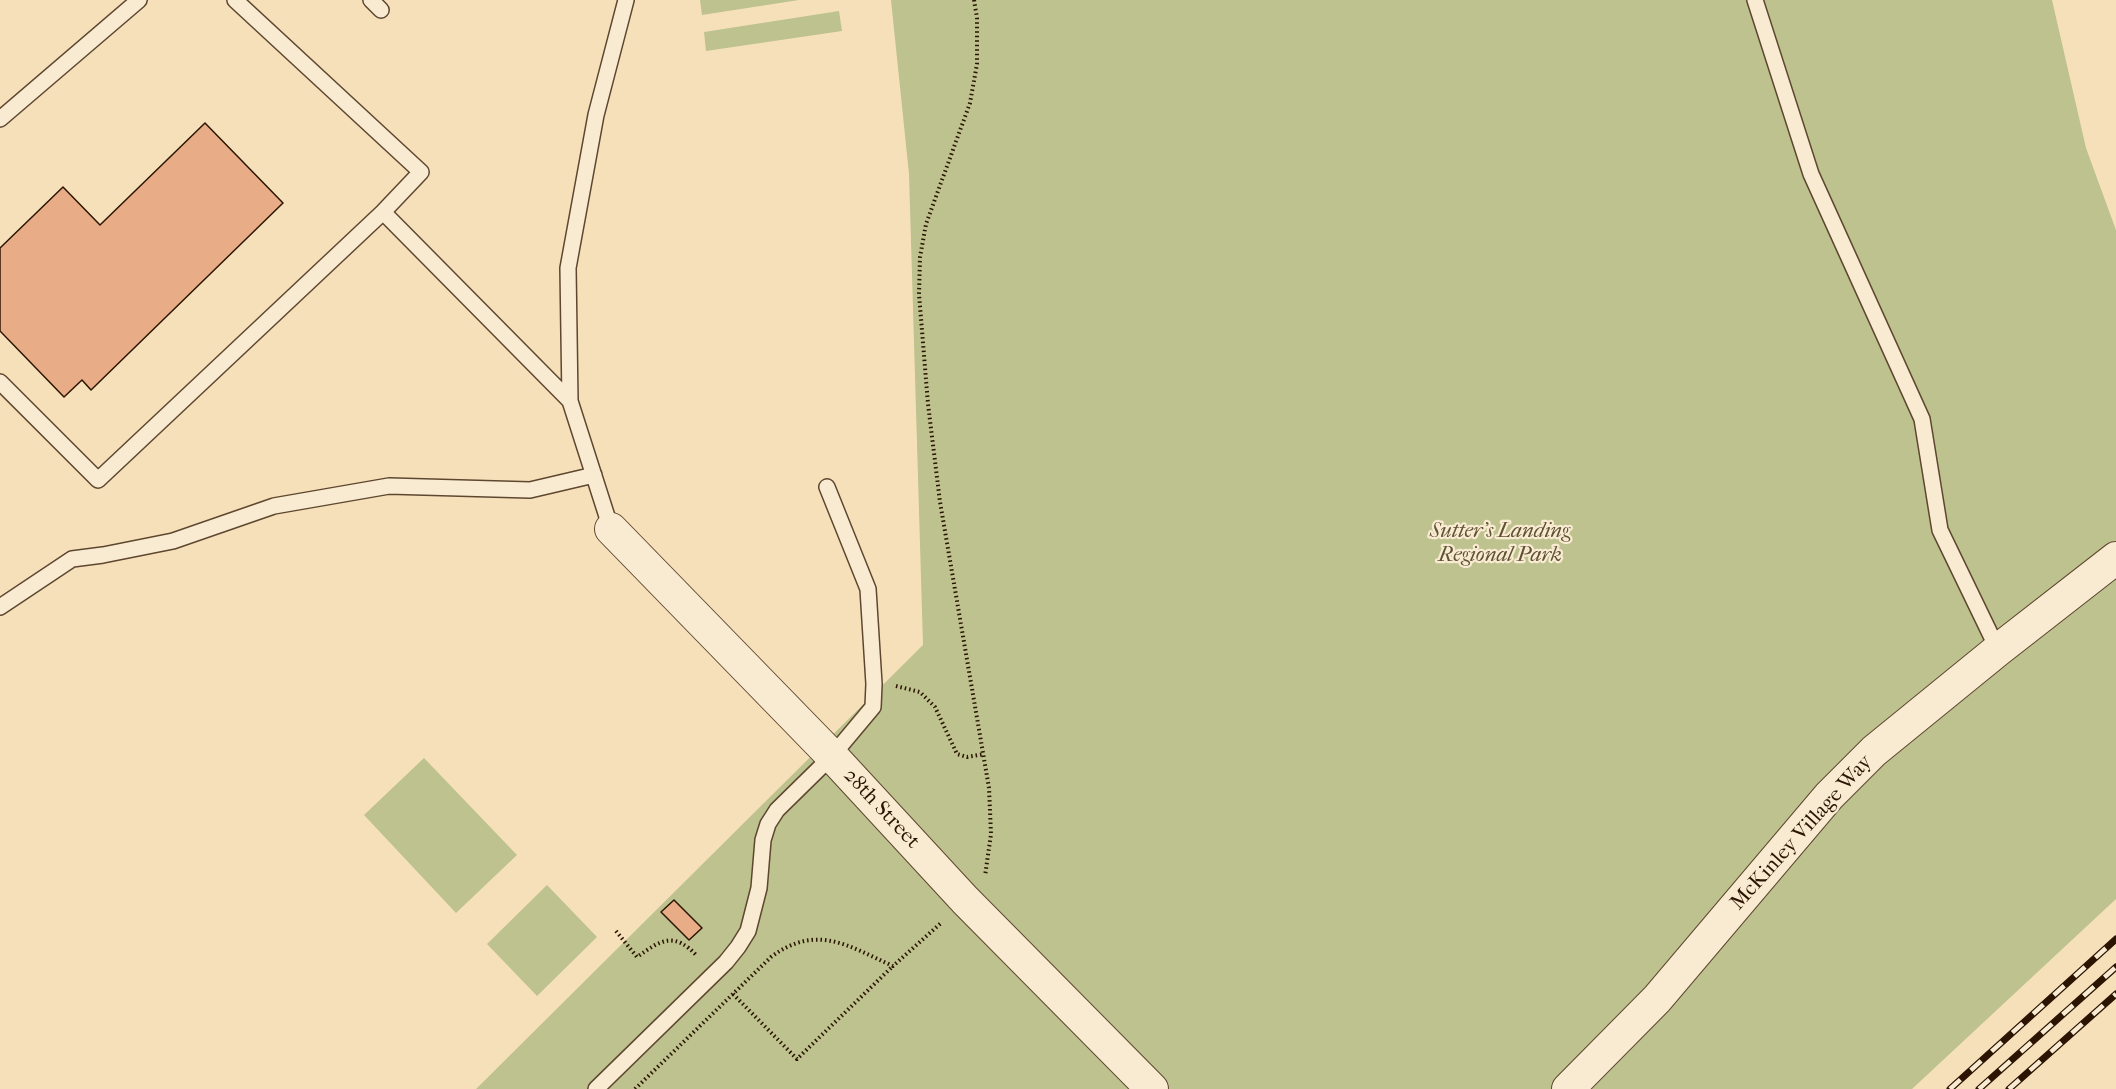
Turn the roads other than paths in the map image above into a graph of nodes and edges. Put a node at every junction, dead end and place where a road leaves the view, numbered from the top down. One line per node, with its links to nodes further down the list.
1 (139, 0): 5 (lane)
2 (236, 0): 6 (lane)
3 (626, 0): 8 (lane)
4 (1755, 0): 14 (lane)
5 (0, 119)
6 (383, 212): 7 (lane); 8 (lane)
7 (0, 382)
8 (570, 400): 9 (lane)
9 (594, 475): 11 (lane); 13 (lane)
10 (827, 487): 15 (lane)
11 (611, 529): 15 (street, 28th Street)
12 (2116, 558): 14 (street, McKinley Village Way)
13 (0, 607)
14 (1998, 650): 18 (street, McKinley Village Way)
15 (832, 756): 16 (lane); 17 (street, 28th Street)
16 (596, 1089)
17 (1152, 1089)
18 (1568, 1089)

